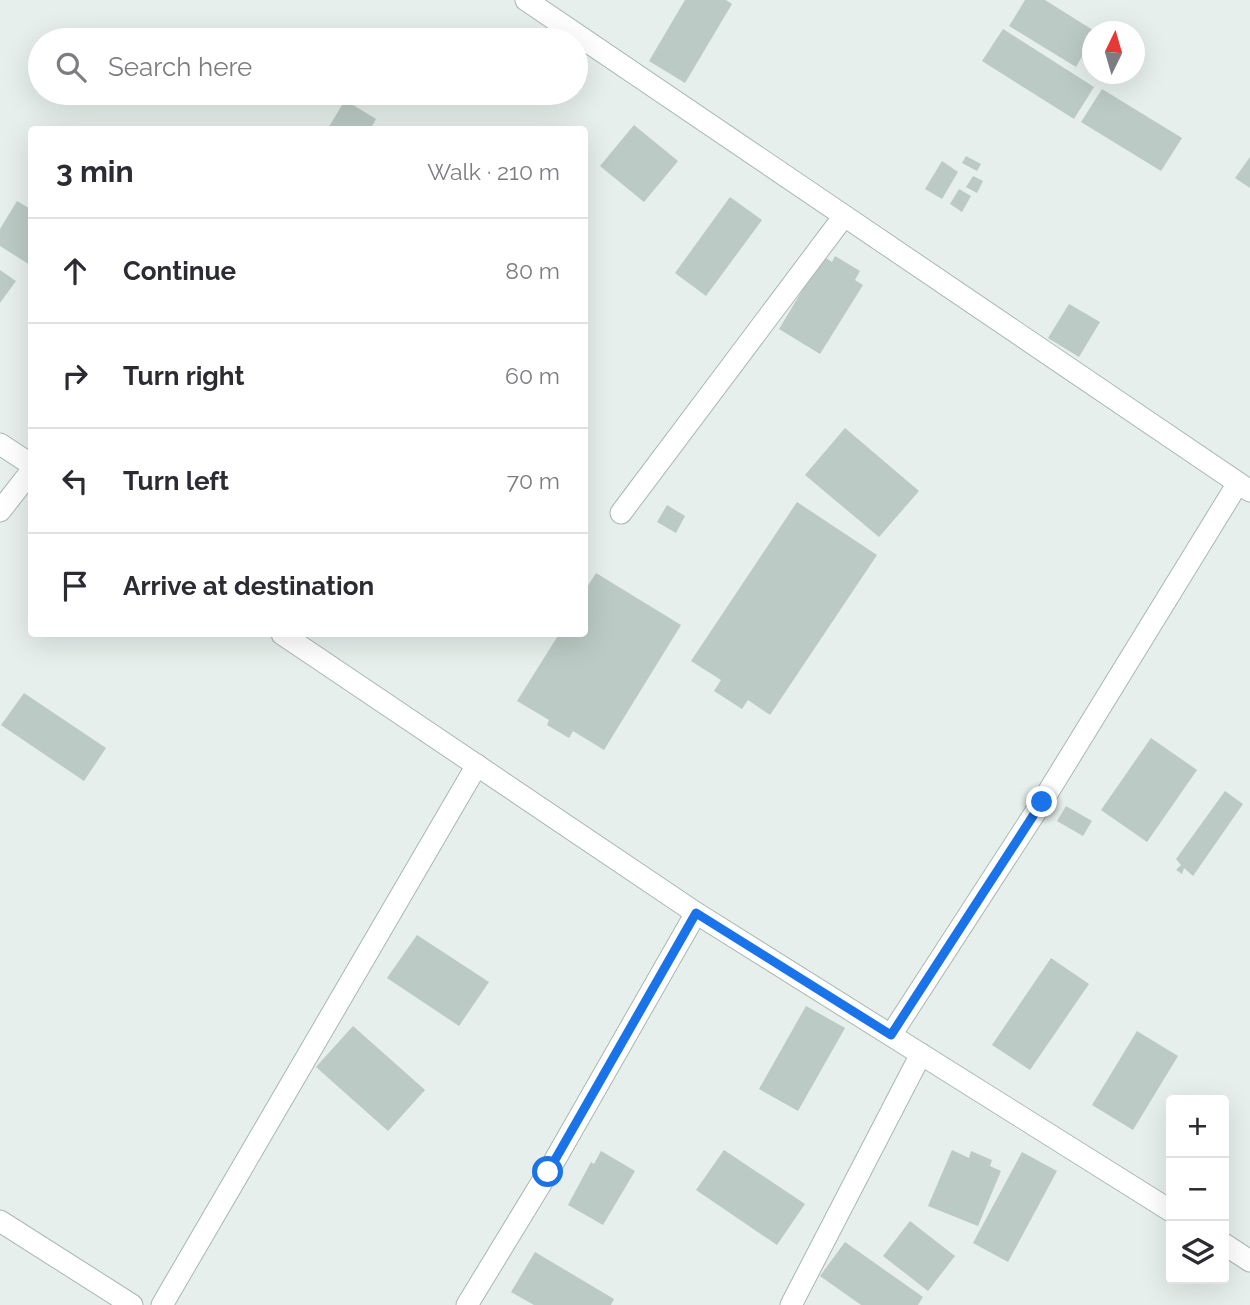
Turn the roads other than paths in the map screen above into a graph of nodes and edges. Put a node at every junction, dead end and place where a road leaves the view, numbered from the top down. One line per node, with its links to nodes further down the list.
1 (526, 0): 2 (street)
2 (567, 28)
3 (588, 42): 4 (street)
4 (844, 216): 8 (street); 10 (street)
5 (0, 444): 6 (street)
6 (28, 464)
7 (28, 472): 9 (street)
8 (1244, 487): 14 (street)
9 (0, 511)
10 (621, 513)
11 (286, 637): 12 (street)
12 (477, 765): 13 (street); 21 (street)
13 (696, 913): 14 (street); 22 (street)
14 (891, 1035): 15 (street)
15 (921, 1054): 16 (street); 23 (street)
16 (1166, 1209)
17 (0, 1221): 20 (street)
18 (1229, 1247): 19 (street)
19 (1250, 1261)
20 (132, 1305)
21 (162, 1305)
22 (467, 1305)
23 (791, 1305)

